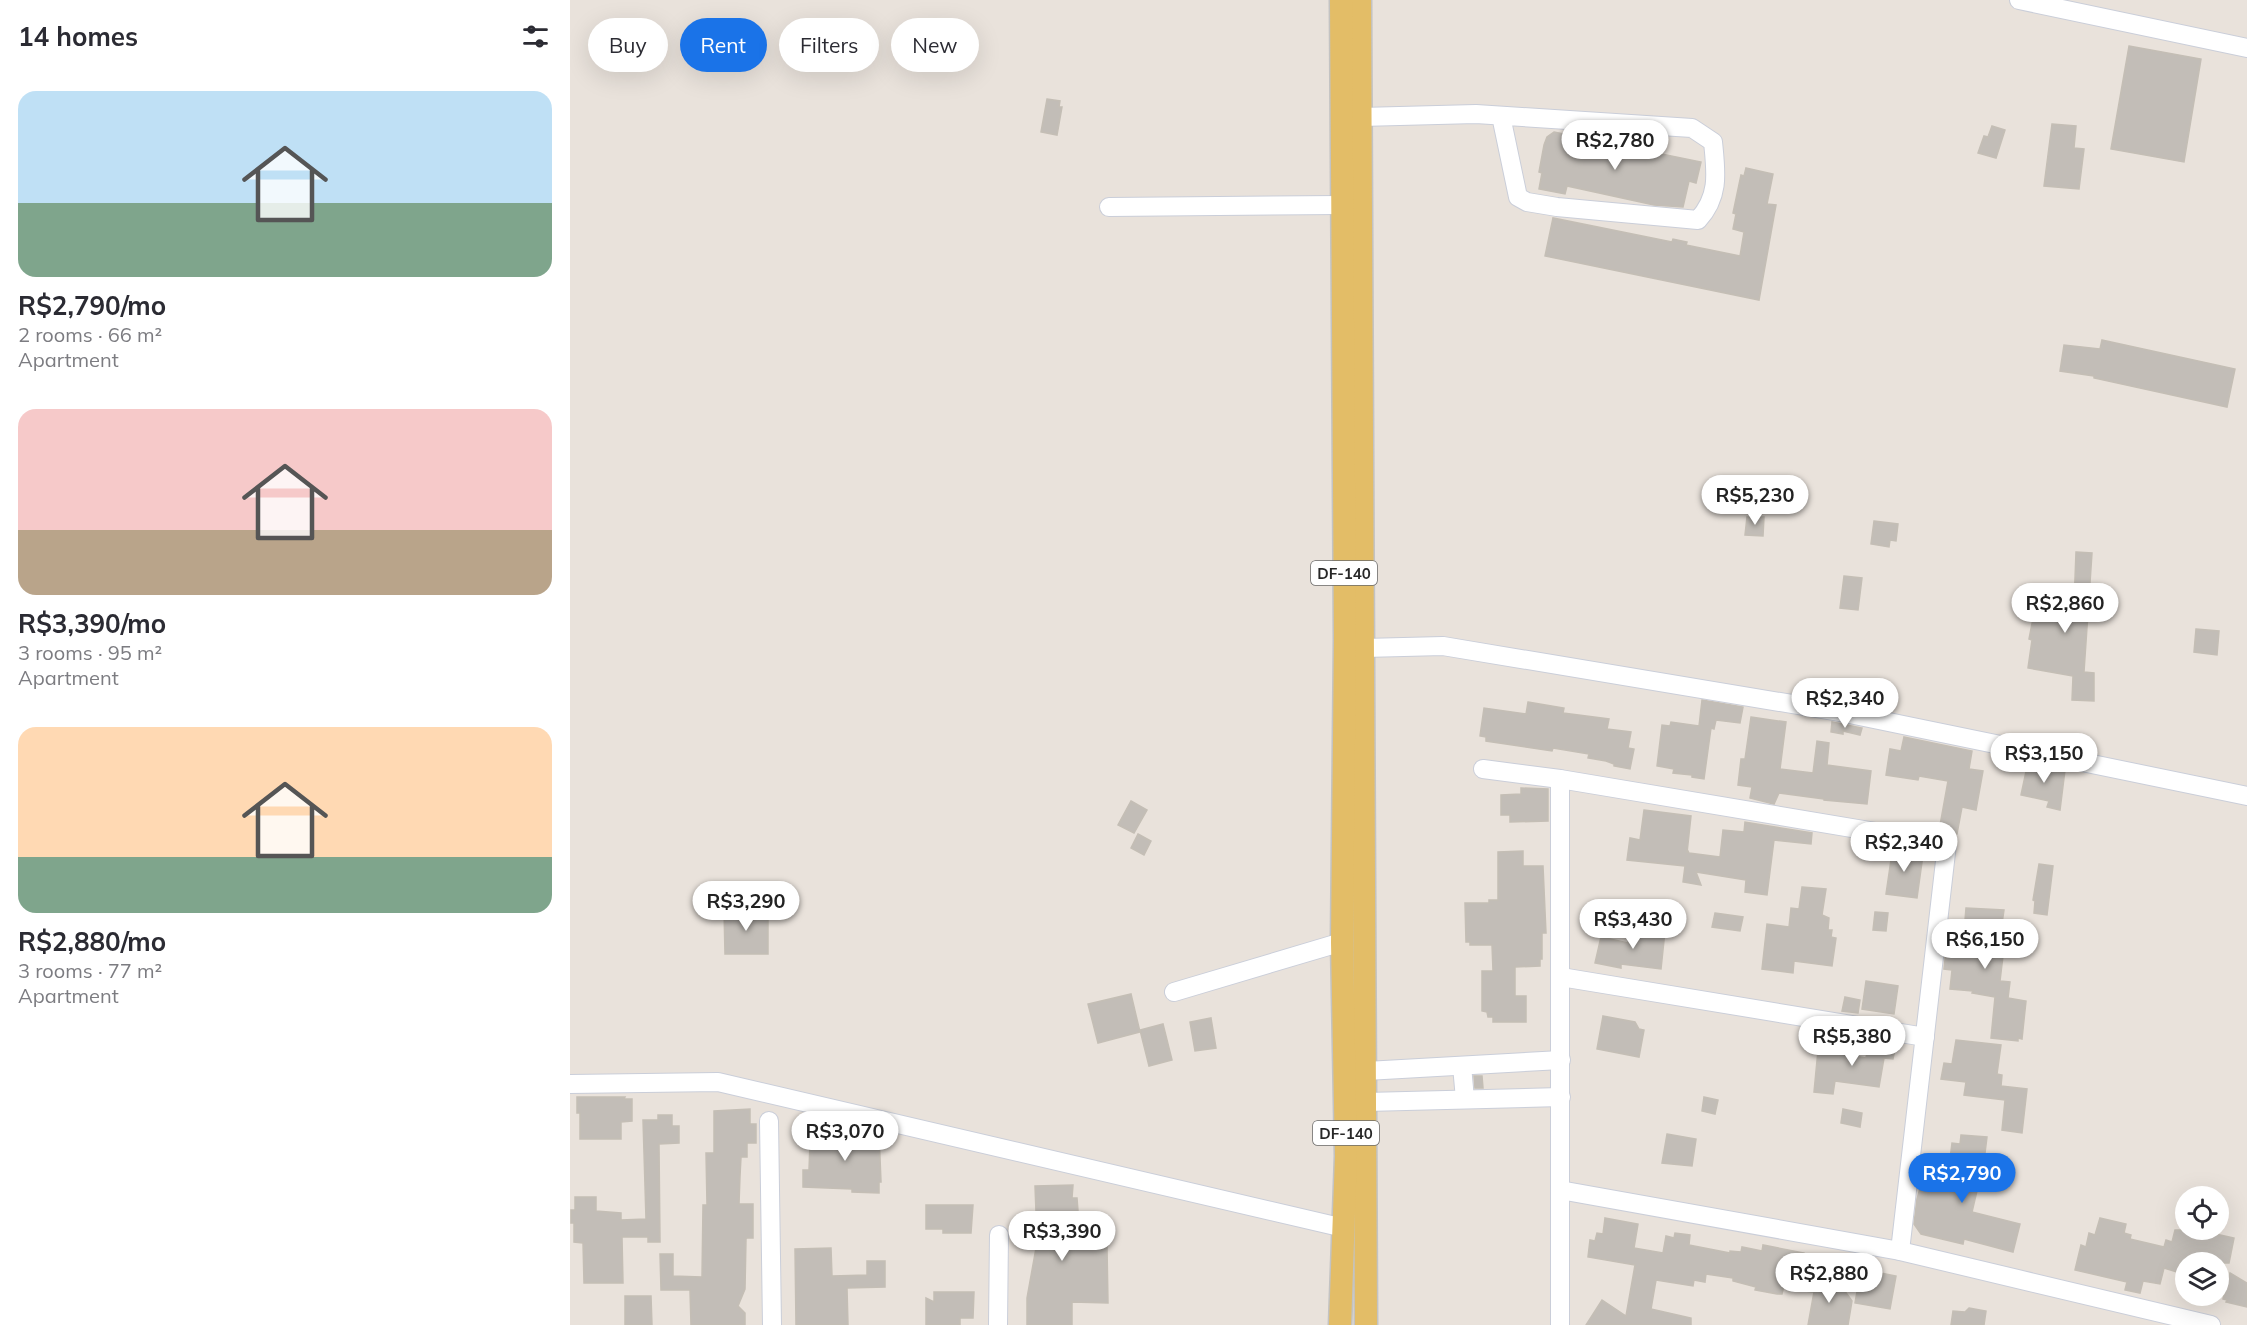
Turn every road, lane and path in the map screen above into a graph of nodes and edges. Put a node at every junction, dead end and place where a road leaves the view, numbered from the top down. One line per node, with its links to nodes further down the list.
1 (1341, 0): 7 (main road, DF-140)
2 (1360, 0): 6 (main road, DF-140)
3 (2019, 0): 4 (street)
4 (2247, 48)
5 (1501, 116): 5 (street); 6 (street)
6 (1361, 117): 9 (main road, DF-140)
7 (1341, 205): 8 (street); 13 (main road, DF-140)
8 (1109, 207)
9 (1364, 648): 12 (street); 19 (main road, DF-140)
10 (1483, 769): 11 (street)
11 (1560, 779): 14 (street); 16 (street)
12 (2247, 796)
13 (1342, 942): 15 (street); 26 (main road, DF-140)
14 (1561, 978): 16 (street); 17 (street)
15 (1174, 992)
16 (1925, 1037): 28 (street)
17 (1561, 1060): 18 (street); 21 (street)
18 (1462, 1066): 19 (street); 22 (street)
19 (1366, 1071): 23 (main road, DF-140)
20 (570, 1084): 26 (street)
21 (1561, 1097): 22 (street); 25 (street)
22 (1466, 1099): 23 (street)
23 (1366, 1102): 32 (main road, DF-140)
24 (769, 1121): 29 (street)
25 (1560, 1190): 28 (street); 33 (street)
26 (1344, 1228): 31 (main road, DF-140)
27 (999, 1235): 30 (street)
28 (1900, 1251): 34 (street)
29 (772, 1325)
30 (998, 1325)
31 (1340, 1325)
32 (1366, 1325)
33 (1560, 1325)
34 (2211, 1325)

